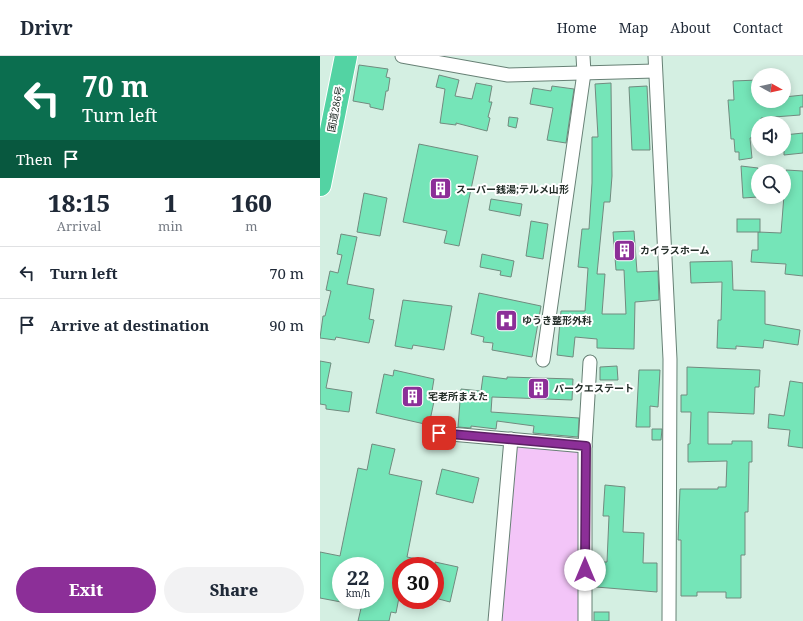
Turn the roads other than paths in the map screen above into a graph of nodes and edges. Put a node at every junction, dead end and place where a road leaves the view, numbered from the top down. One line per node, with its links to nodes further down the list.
1 (338, 56): 8 (highway, 国道286号)
2 (346, 56): 9 (highway, 国道286号)
3 (402, 56): 7 (street)
4 (583, 56): 7 (street)
5 (655, 56): 6 (street)
6 (655, 71): 7 (street); 17 (street)
7 (584, 73): 10 (street)
8 (320, 142)
9 (320, 185)
10 (543, 360)
11 (590, 362): 14 (street)
12 (439, 433): 13 (street)
13 (511, 440): 14 (street); 15 (street)
14 (586, 446): 16 (street)
15 (495, 621)
16 (585, 621)
17 (669, 621)

